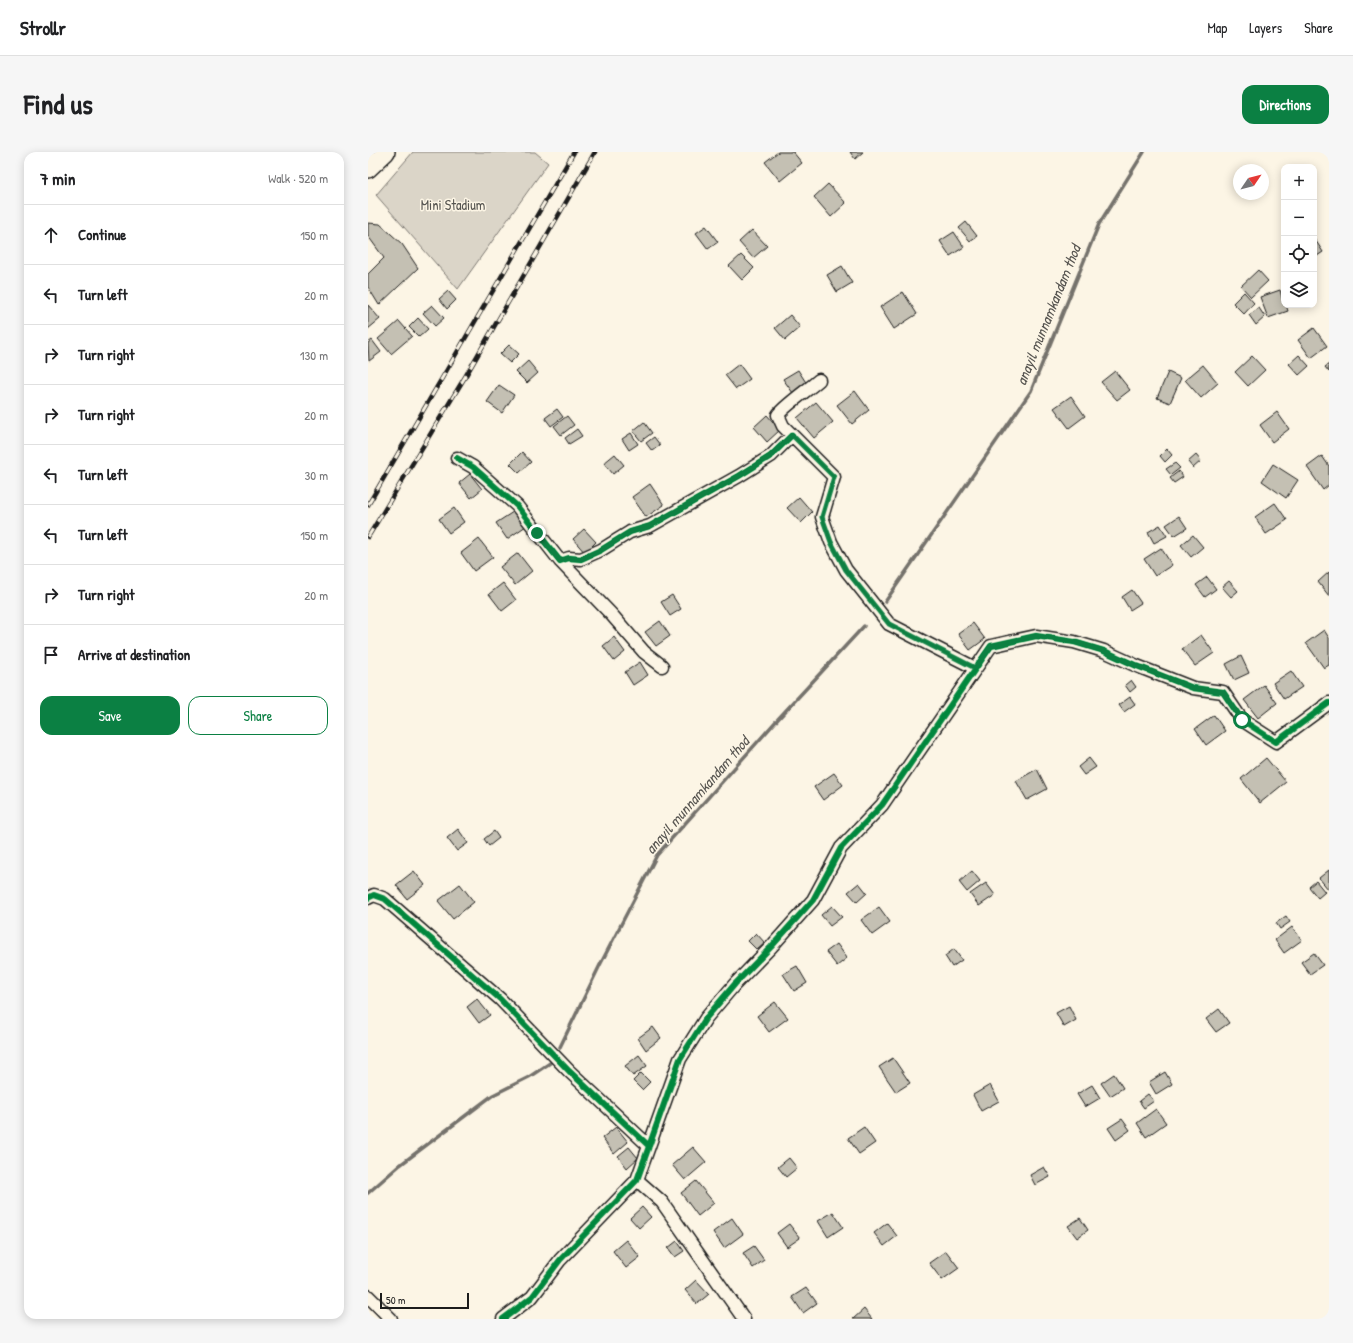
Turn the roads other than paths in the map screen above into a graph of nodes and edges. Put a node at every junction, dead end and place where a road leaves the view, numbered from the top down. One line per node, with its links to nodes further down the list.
1 (386, 152): 2 (main road)
2 (368, 170)
3 (819, 380): 4 (street)
4 (792, 435): 6 (street); 8 (street)
5 (457, 458): 6 (street)
6 (560, 561): 7 (street)
7 (662, 666)
8 (975, 668): 9 (street); 11 (street)
9 (1329, 703)
10 (368, 898): 11 (street)
11 (649, 1146): 12 (street)
12 (637, 1180): 15 (street); 16 (street)
13 (368, 1296): 14 (street)
14 (391, 1319)
15 (503, 1319)
16 (744, 1319)

